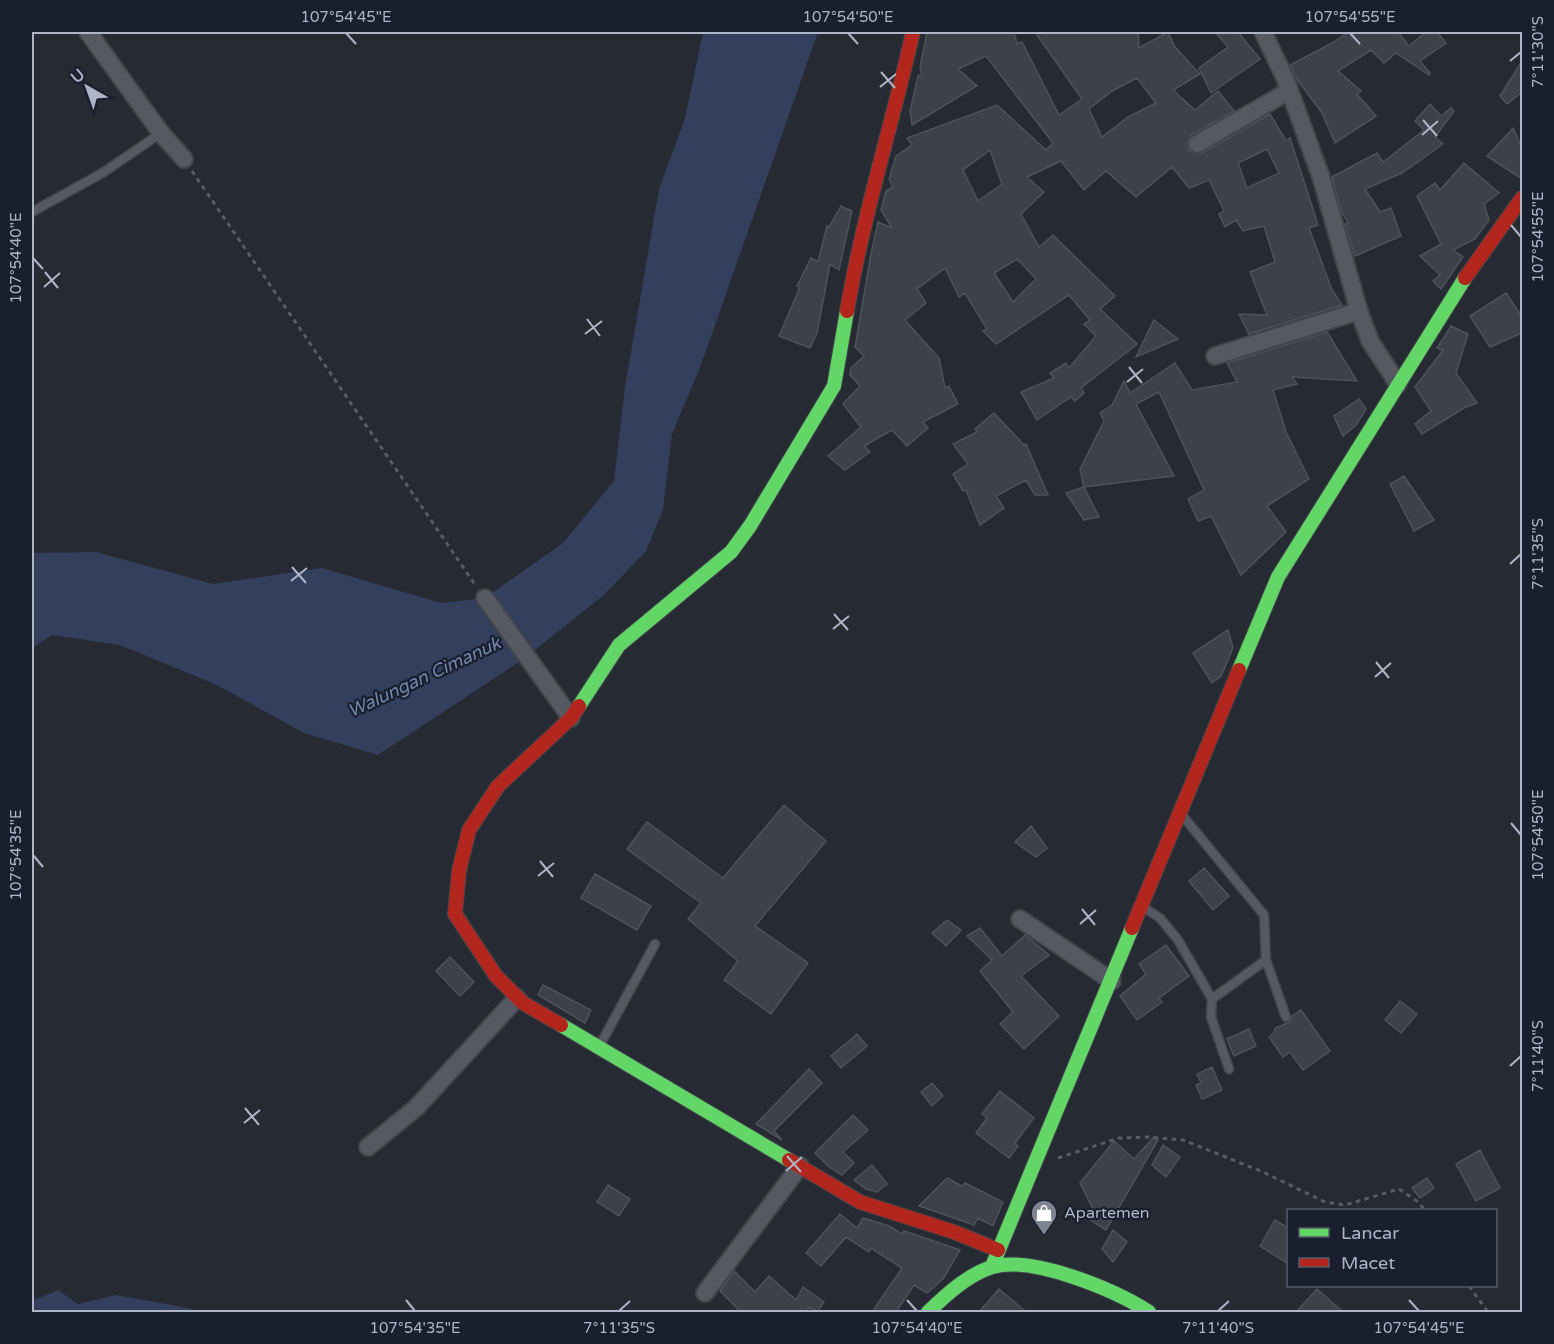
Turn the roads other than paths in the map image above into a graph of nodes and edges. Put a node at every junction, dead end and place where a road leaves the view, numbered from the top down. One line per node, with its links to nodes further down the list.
1 (88, 32): 5 (street)
2 (913, 32): 14 (street)
3 (1263, 32): 4 (street)
4 (1289, 91): 6 (street); 10 (street)
5 (161, 133): 7 (street); 9 (lane)
6 (1197, 144)
7 (184, 159)
8 (1522, 198): 12 (street)
9 (32, 212)
10 (1359, 311): 11 (street); 12 (street)
11 (1215, 356)
12 (1398, 384): 15 (street)
13 (485, 598): 14 (street)
14 (571, 718): 21 (street)
15 (1181, 814): 16 (street); 19 (lane)
16 (1143, 907): 20 (street); 22 (lane)
17 (1020, 919): 20 (street)
18 (655, 944): 24 (lane)
19 (1266, 960): 22 (lane); 23 (lane)
20 (1112, 981): 28 (street)
21 (517, 998): 24 (street); 26 (street)
22 (1212, 999): 25 (lane)
23 (1286, 1017)
24 (598, 1048): 27 (street)
25 (1229, 1069)
26 (368, 1147)
27 (800, 1166): 28 (street); 30 (street)
28 (998, 1250): 29 (street)
29 (992, 1266): 31 (street); 32 (street)
30 (705, 1293)
31 (928, 1312)
32 (1149, 1312)

